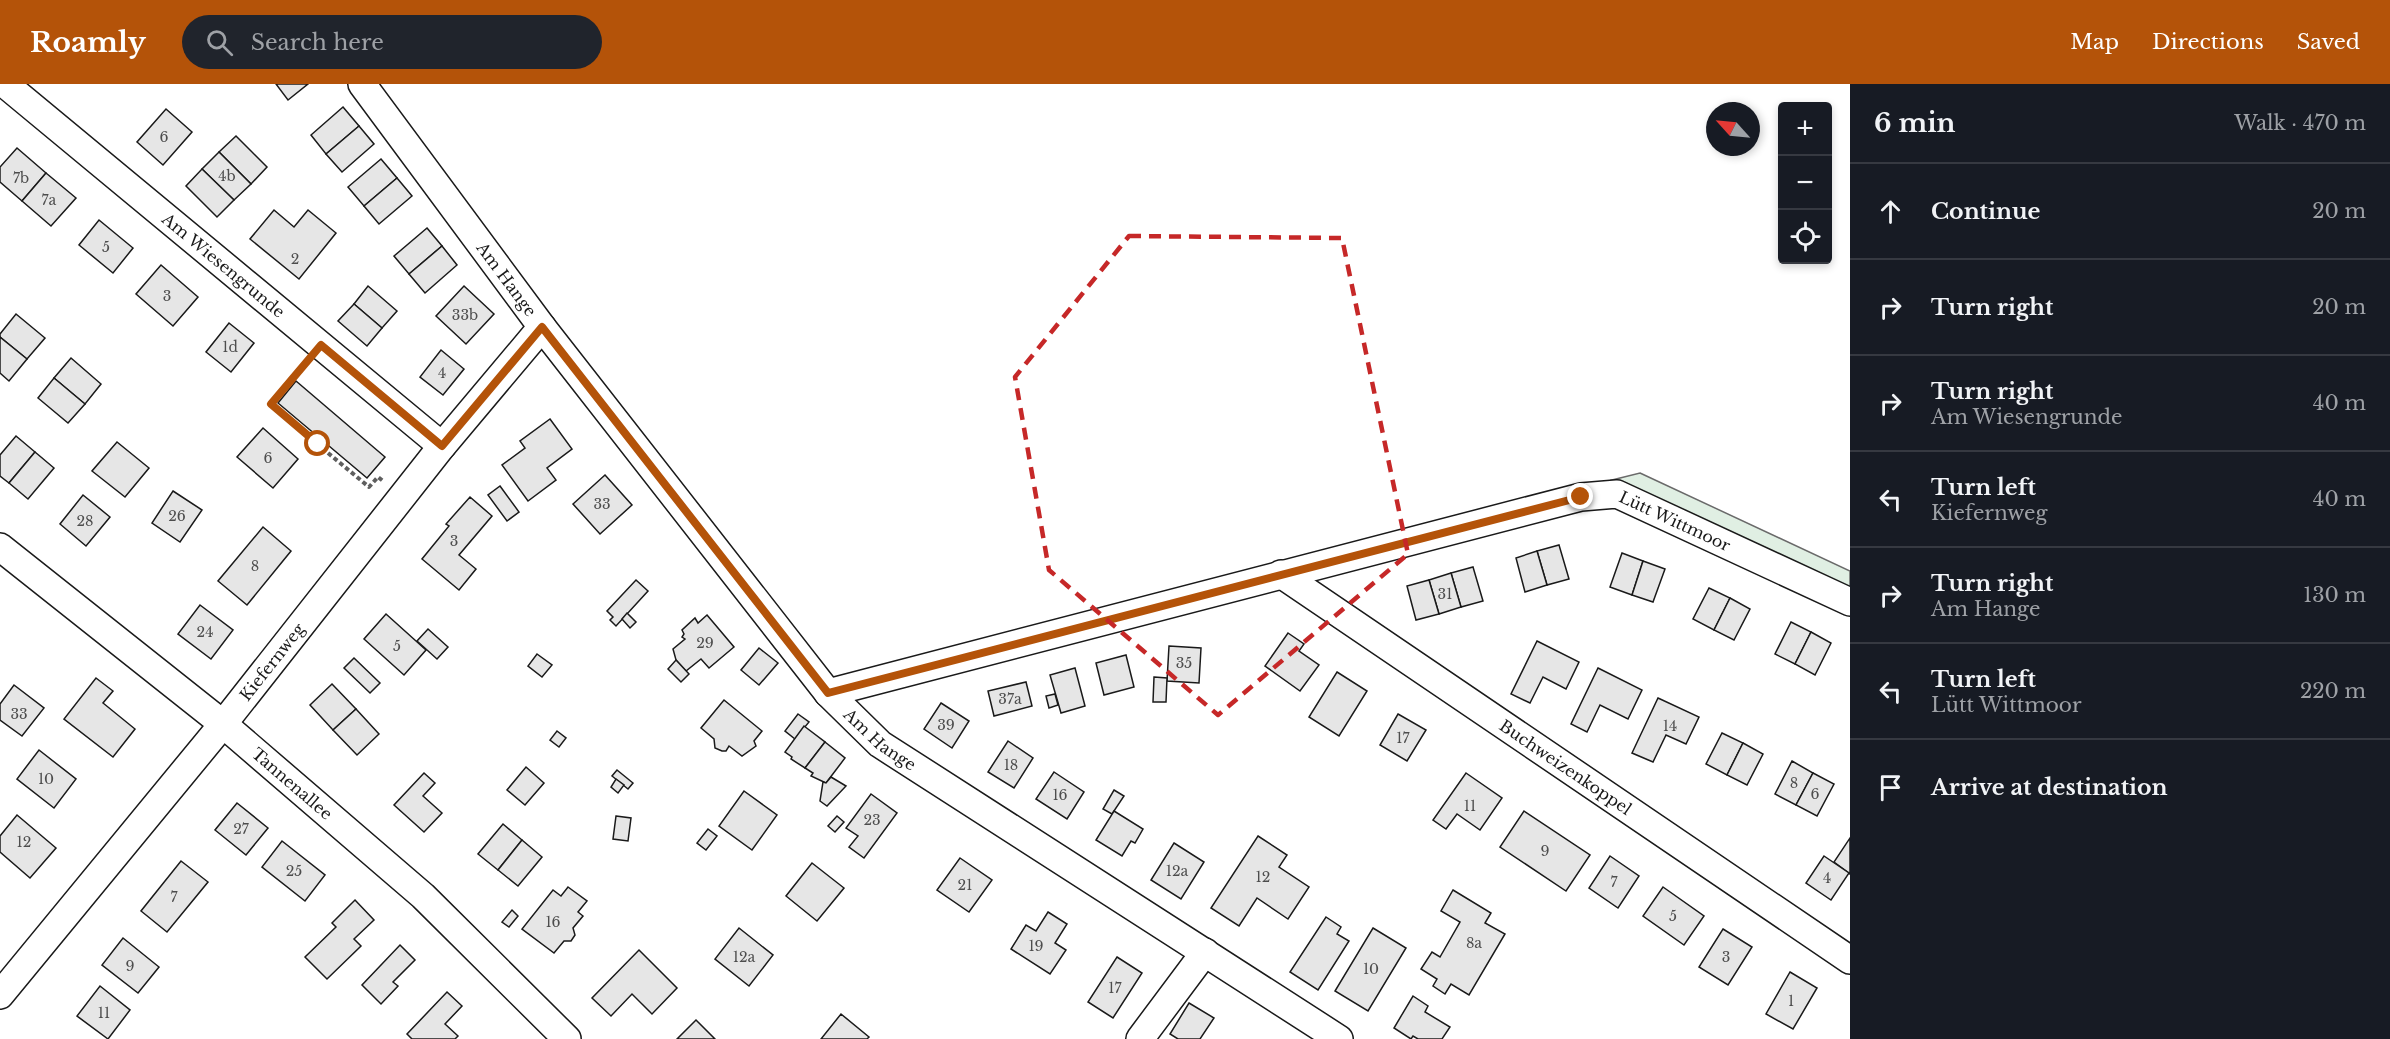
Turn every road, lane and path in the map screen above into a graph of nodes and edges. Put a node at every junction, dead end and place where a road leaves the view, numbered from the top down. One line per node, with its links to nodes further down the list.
1 (5, 84): 4 (street, Am Wiesengrunde)
2 (362, 84): 3 (street, Am Hange)
3 (542, 327): 6 (street, Kiefernweg); 12 (street, Am Hange)
4 (321, 345): 5 (path); 6 (street, Am Wiesengrunde)
5 (318, 444)
6 (442, 446): 8 (street, Kiefernweg)
7 (328, 453): 8 (path)
8 (401, 497): 13 (street, Kiefernweg)
9 (0, 548): 13 (street, Tannenallee)
10 (1281, 574): 11 (street, Lütt Wittmoor); 12 (street, Lütt Wittmoor); 15 (street, Buchweizenkoppel)
11 (1850, 603)
12 (828, 693): 14 (street, Am Hange)
13 (223, 724): 16 (street, Kiefernweg); 17 (street, Tannenallee)
14 (1205, 952): 18 (street); 19 (street, Am Hange)
15 (1850, 960)
16 (0, 995)
17 (567, 1039)
18 (1140, 1039)
19 (1339, 1039)

